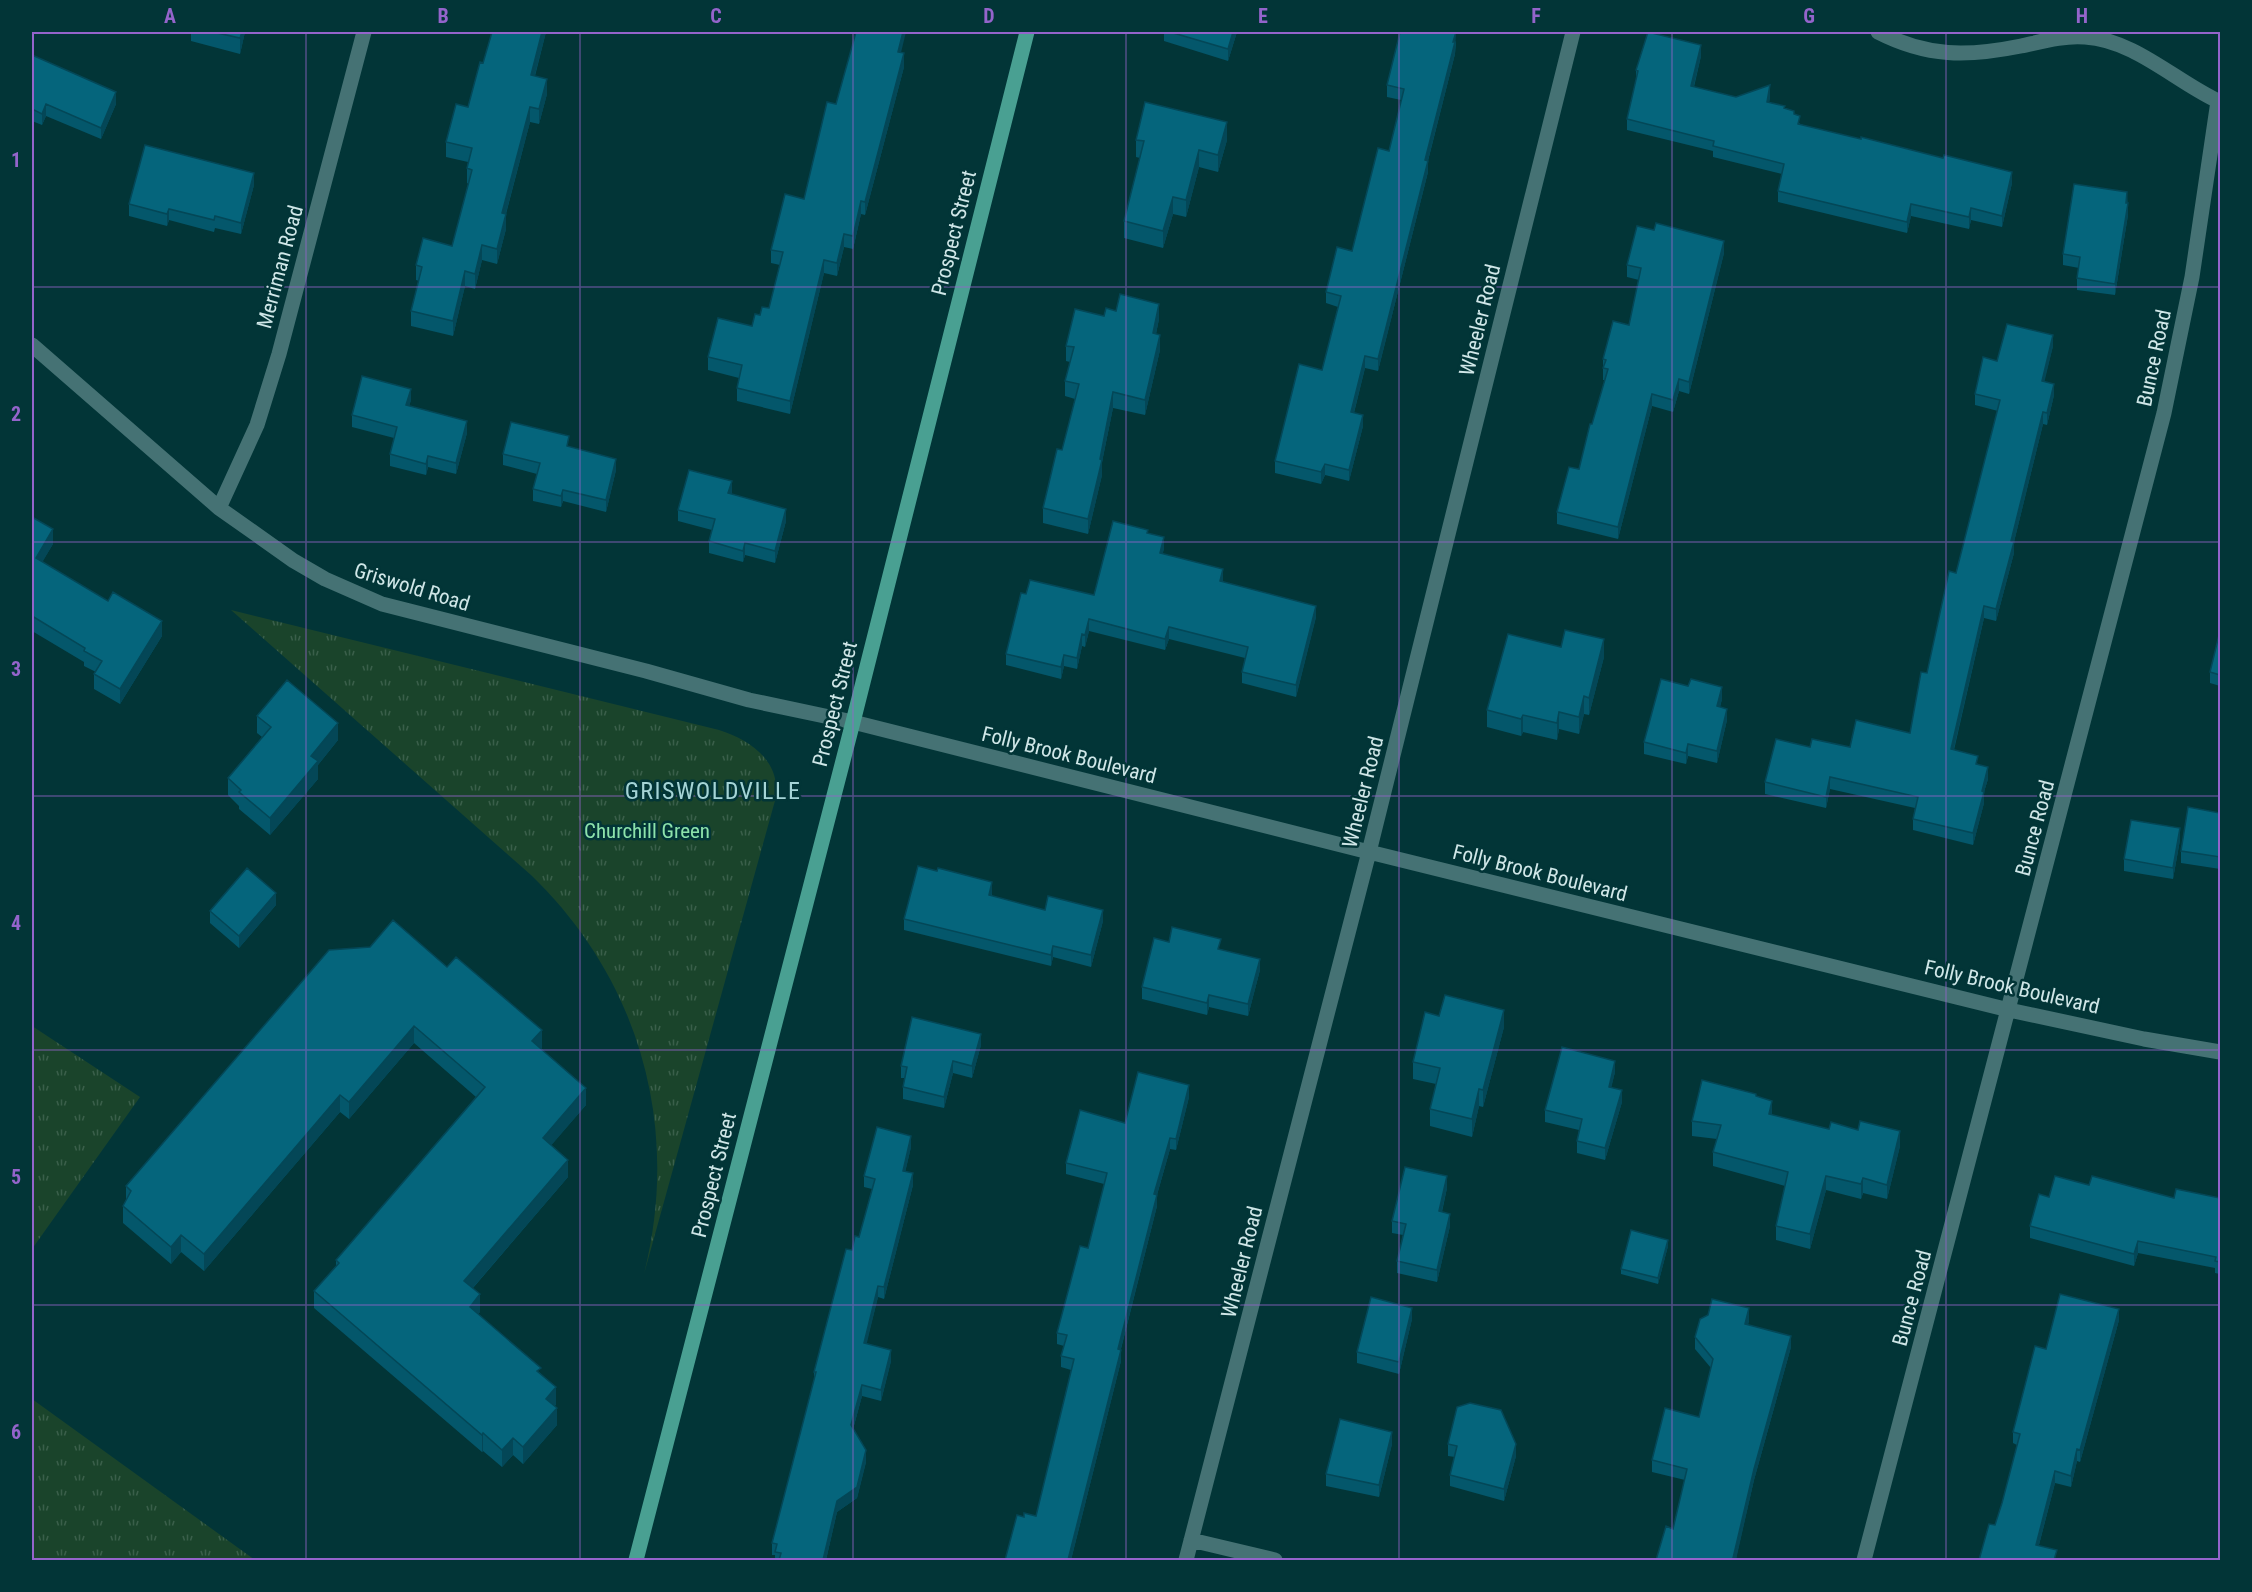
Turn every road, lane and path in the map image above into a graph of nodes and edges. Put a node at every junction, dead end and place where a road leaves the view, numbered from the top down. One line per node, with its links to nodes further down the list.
1 (364, 32): 8 (street, Merriman Road)
2 (1027, 32): 9 (main road, Prospect Street)
3 (1573, 32): 10 (street, Wheeler Road)
4 (1878, 32): 5 (street)
5 (2086, 34): 6 (street)
6 (2219, 101): 11 (street, Bunce Road)
7 (32, 345): 8 (street, Griswold Road)
8 (219, 508): 9 (street, Griswold Road)
9 (853, 722): 10 (street, Folly Brook Boulevard); 14 (main road, Prospect Street)
10 (1369, 852): 11 (street, Folly Brook Boulevard); 13 (street, Wheeler Road)
11 (2009, 1010): 12 (street, Folly Brook Boulevard); 17 (street, Bunce Road)
12 (2220, 1052)
13 (1191, 1540): 15 (street, Wheeler Road); 16 (street)
14 (636, 1560)
15 (1186, 1560)
16 (1275, 1560)
17 (1864, 1560)

